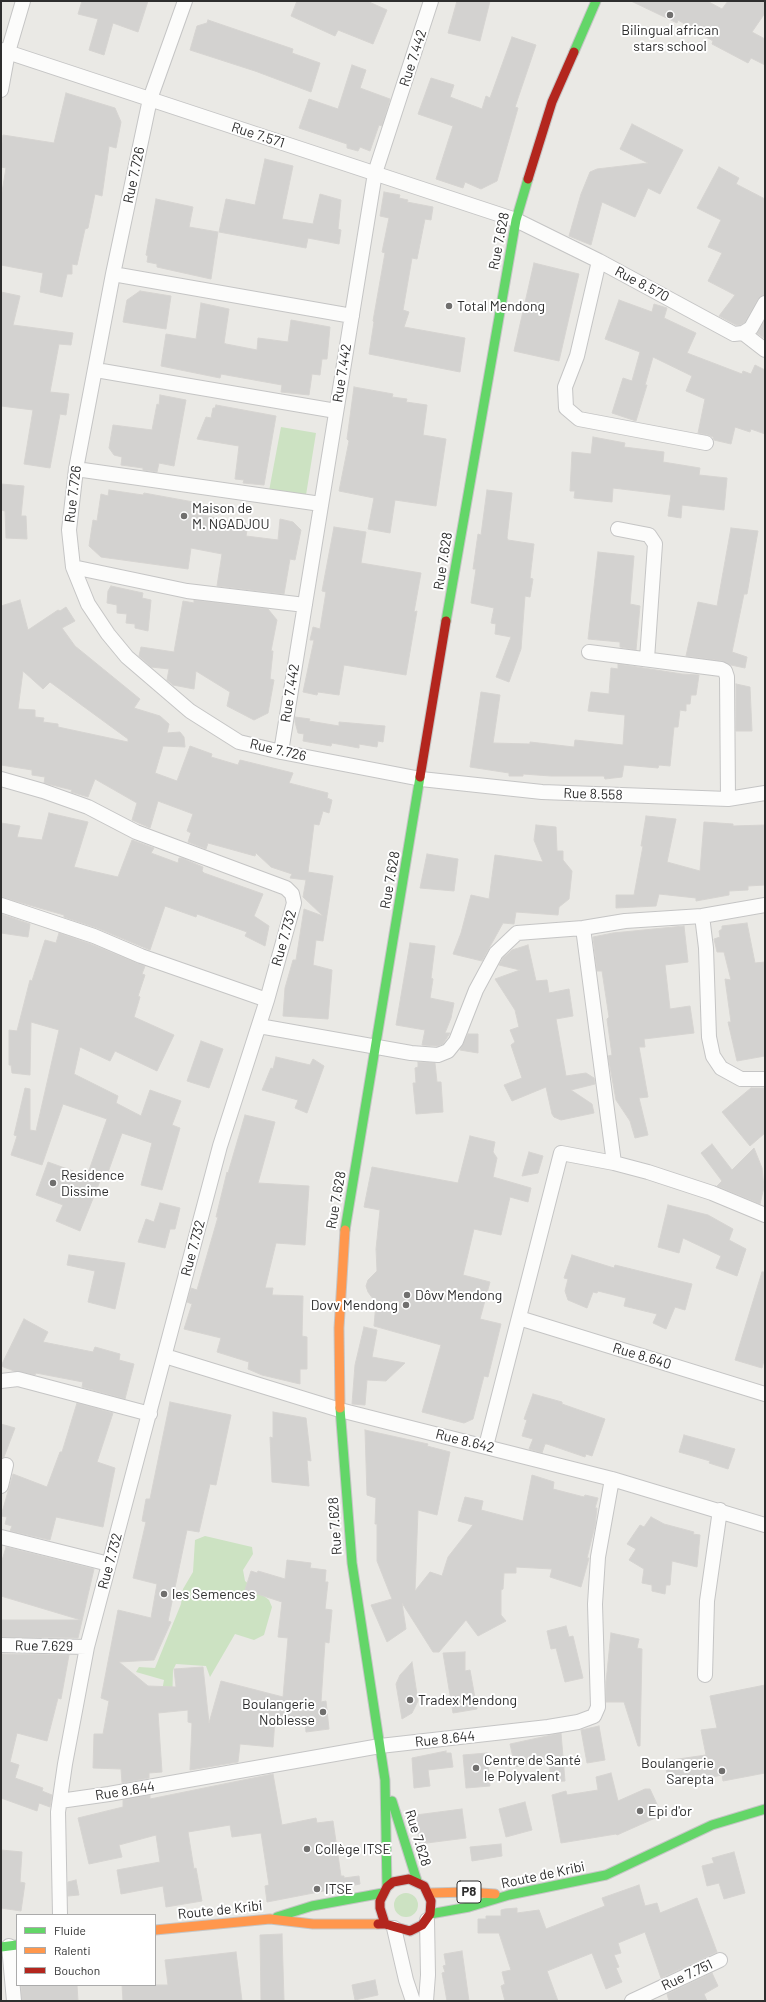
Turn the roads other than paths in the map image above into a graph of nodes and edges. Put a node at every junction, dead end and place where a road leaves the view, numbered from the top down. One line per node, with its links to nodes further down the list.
1 (23, 1): 5 (street)
2 (185, 1): 7 (street, Rue 7.726)
3 (432, 1): 8 (street, Rue 7.442)
4 (596, 1): 9 (main road, Rue 7.628)
5 (4, 51): 6 (street); 7 (street, Rue 7.571)
6 (1, 90)
7 (150, 99): 8 (street, Rue 7.571); 11 (street, Rue 7.726)
8 (375, 173): 9 (street, Rue 7.571); 13 (street, Rue 7.442)
9 (516, 220): 10 (street, Rue 8.570); 27 (main road, Rue 7.628)
10 (599, 261): 14 (street, Rue 8.570); 18 (street)
11 (113, 274): 13 (street); 16 (street, Rue 7.726)
12 (765, 303): 14 (street)
13 (352, 316): 17 (street, Rue 7.442)
14 (743, 333): 15 (street, Rue 8.570)
15 (765, 350)
16 (96, 370): 17 (street); 19 (street, Rue 7.726)
17 (336, 411): 20 (street, Rue 7.442)
18 (706, 443)
19 (76, 469): 20 (street); 22 (street, Rue 7.726)
20 (321, 504): 23 (street, Rue 7.442)
21 (618, 529): 25 (street)
22 (73, 567): 23 (street); 26 (street, Rue 7.726)
23 (305, 605): 26 (street, Rue 7.442)
24 (589, 652): 25 (street)
25 (647, 659): 30 (street)
26 (281, 752): 27 (street, Rue 7.726)
27 (421, 779): 30 (street, Rue 8.558); 37 (main road, Rue 7.628)
28 (1, 780): 35 (street, Rue 7.732)
29 (765, 793): 30 (street, Rue 8.558)
30 (728, 799)
31 (1, 905): 35 (street)
32 (765, 905): 33 (street)
33 (702, 916): 34 (street); 38 (street)
34 (583, 928): 37 (street); 39 (street)
35 (267, 1000): 36 (street, Rue 7.732)
36 (259, 1026): 37 (street); 42 (street, Rue 7.732)
37 (376, 1047): 45 (main road, Rue 7.628)
38 (765, 1079)
39 (614, 1163): 40 (street); 41 (street)
40 (765, 1215)
41 (519, 1318): 44 (street, Rue 8.640); 47 (street)
42 (165, 1356): 45 (street, Rue 8.642); 46 (street, Rue 7.732)
43 (1, 1381): 46 (street)
44 (765, 1394)
45 (340, 1410): 47 (street, Rue 8.642); 58 (main road, Rue 7.628)
46 (150, 1414): 54 (street, Rue 7.732)
47 (486, 1446): 49 (street, Rue 8.642)
48 (6, 1465): 50 (street)
49 (612, 1478): 51 (street, Rue 8.642); 58 (street, Rue 8.644)
50 (1, 1486)
51 (720, 1510): 52 (street, Rue 8.642); 57 (street)
52 (765, 1525)
53 (1, 1537): 54 (street)
54 (109, 1564): 56 (street, Rue 7.732)
55 (1, 1645): 56 (street, Rue 7.629)
56 (87, 1647): 60 (street, Rue 7.732)
57 (705, 1675)
58 (380, 1746): 59 (main road, Rue 7.628); 60 (street, Rue 8.644)
59 (385, 1780): 62 (main road, Rue 7.628); 63 (main road, Rue 7.628)
60 (60, 1801): 66 (street, Rue 7.732)
61 (765, 1809): 65 (main road, Route de Kribi)
62 (417, 1881): 63 (main road); 64 (main road)
63 (385, 1890): 68 (main road); 69 (main road)
64 (429, 1893): 65 (main road, P8); 67 (main road)
65 (508, 1895): 67 (main road, Route de Kribi)
66 (60, 1914)
67 (428, 1917): 69 (main road, Route de Kribi); 75 (street)
68 (270, 1919): 69 (main road, Route de Kribi); 70 (main road, Route de Kribi)
69 (390, 1926): 74 (street)
70 (156, 1930)
71 (9, 1946): 73 (street)
72 (720, 1960): 76 (street, Rue 7.751)
73 (14, 2001)
74 (413, 2001)
75 (426, 2001)
76 (632, 2001)

